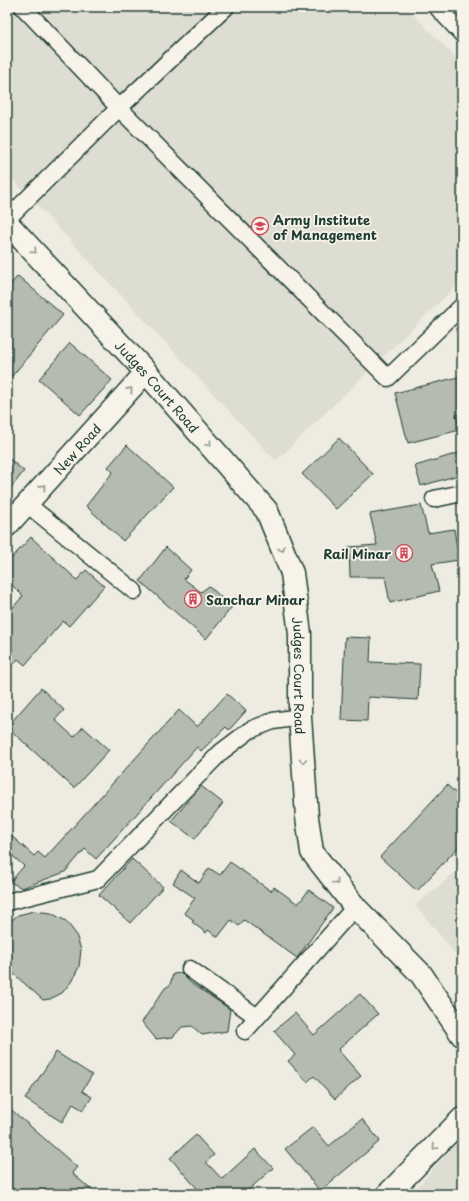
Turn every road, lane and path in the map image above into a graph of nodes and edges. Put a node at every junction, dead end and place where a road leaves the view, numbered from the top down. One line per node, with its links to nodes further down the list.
1 (24, 7): 5 (lane)
2 (226, 7): 5 (lane)
3 (437, 7): 4 (lane)
4 (462, 34)
5 (119, 108): 6 (lane); 8 (lane)
6 (7, 219)
7 (7, 223): 9 (highway, Judges Court Road, one-way to 9)
8 (462, 306)
9 (146, 372): 12 (main road, New Road, one-way to 9); 15 (highway, Judges Court Road, one-way to 15)
10 (462, 493): 11 (lane)
11 (434, 498)
12 (27, 504): 13 (main road, New Road); 14 (lane)
13 (7, 526)
14 (134, 591)
15 (300, 717): 16 (lane); 17 (highway, Judges Court Road, one-way to 17)
16 (7, 902)
17 (355, 907): 19 (highway, Judges Court Road); 21 (lane)
18 (190, 969): 21 (lane)
19 (421, 974): 20 (highway); 23 (highway, Judges Court Road)
20 (462, 1012)
21 (256, 1017): 22 (lane)
22 (245, 1030)
23 (462, 1035)
24 (462, 1119): 25 (highway, one-way to 25)
25 (388, 1194)

